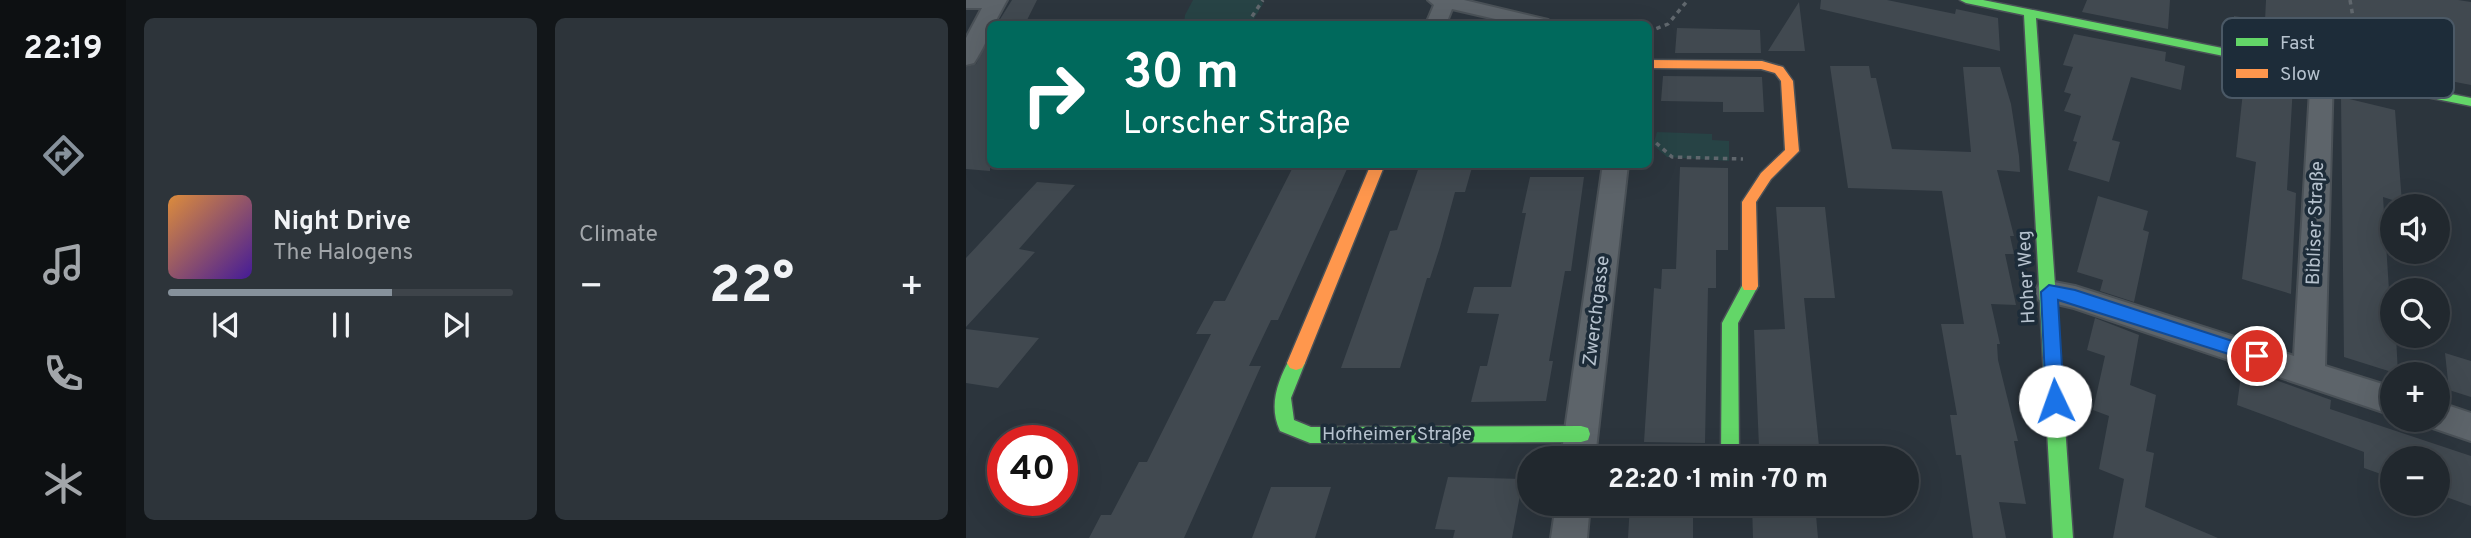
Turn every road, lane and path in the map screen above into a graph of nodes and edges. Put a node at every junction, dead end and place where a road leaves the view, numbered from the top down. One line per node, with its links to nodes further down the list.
1 (1262, 0): 10 (path)
2 (1688, 0): 13 (path)
3 (1966, 0): 8 (street)
4 (2350, 0): 9 (path)
5 (996, 1): 7 (street); 15 (street)
6 (1441, 1): 11 (street); 12 (street)
7 (966, 2)
8 (2030, 13): 14 (street); 24 (street, Hoher Weg)
9 (2353, 18)
10 (1249, 21)
11 (1437, 21)
12 (1528, 21)
13 (1652, 30)
14 (2222, 52)
15 (966, 58)
16 (1652, 64): 21 (street)
17 (2321, 98): 25 (street, Bibliser Straße)
18 (2451, 98): 19 (street)
19 (2471, 102)
20 (1652, 141): 21 (path)
21 (1783, 160): 30 (street)
22 (1376, 168): 29 (street, Hofheimer Straße)
23 (1615, 168): 29 (street, Zwerchgasse)
24 (2049, 292): 25 (street); 33 (street, Hoher Weg)
25 (2309, 373): 26 (street)
26 (2380, 397)
27 (2450, 420): 28 (street)
28 (2471, 427)
29 (1579, 446)
30 (1730, 446)
31 (1572, 516): 32 (street)
32 (1569, 538)
33 (2063, 538)

